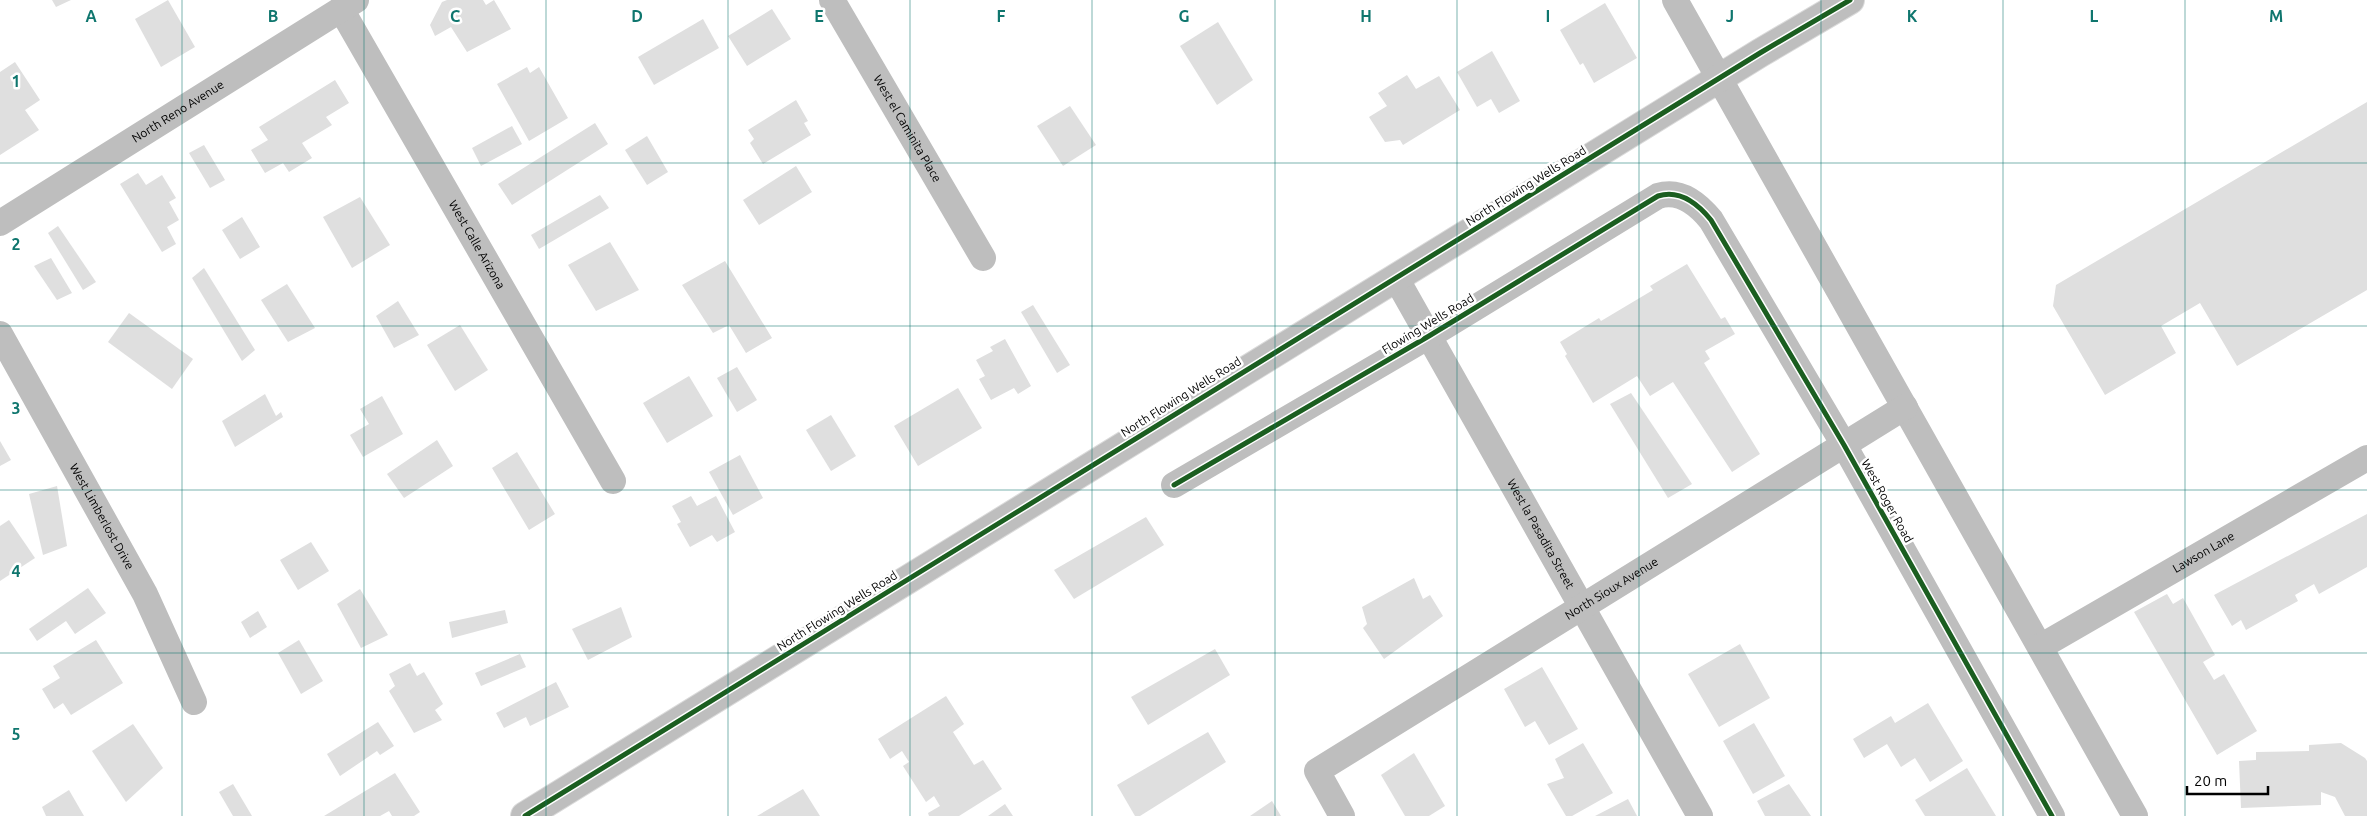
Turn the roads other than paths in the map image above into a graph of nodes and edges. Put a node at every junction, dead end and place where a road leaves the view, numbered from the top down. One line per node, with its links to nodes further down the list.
1 (832, 0): 8 (street, West el Caminita Place)
2 (1674, 0): 5 (street)
3 (1850, 0): 5 (main road, North Flowing Wells Road)
4 (349, 5): 7 (street, North Reno Avenue); 15 (street, West Calle Arizona)
5 (1718, 78): 9 (main road, North Flowing Wells Road); 12 (street)
6 (1694, 202): 11 (street, Flowing Wells Road); 13 (street, West Roger Road)
7 (0, 223)
8 (983, 258)
9 (1396, 278): 11 (street, West la Pasadita Street); 20 (main road, North Flowing Wells Road)
10 (0, 334): 19 (street, West Limberlost Drive)
11 (1429, 336): 16 (street, Flowing Wells Road); 17 (street, West la Pasadita Street)
12 (1905, 407): 13 (street, North Sioux Avenue); 18 (street)
13 (1844, 445): 17 (street, North Sioux Avenue); 23 (street, West Roger Road)
14 (2367, 458): 18 (street, Lawson Lane)
15 (612, 481)
16 (1174, 485)
17 (1584, 608): 21 (street, North Sioux Avenue); 22 (street, West la Pasadita Street)
18 (2040, 647): 24 (street)
19 (194, 702)
20 (525, 816)
21 (1342, 816)
22 (1700, 816)
23 (2052, 816)
24 (2135, 816)

